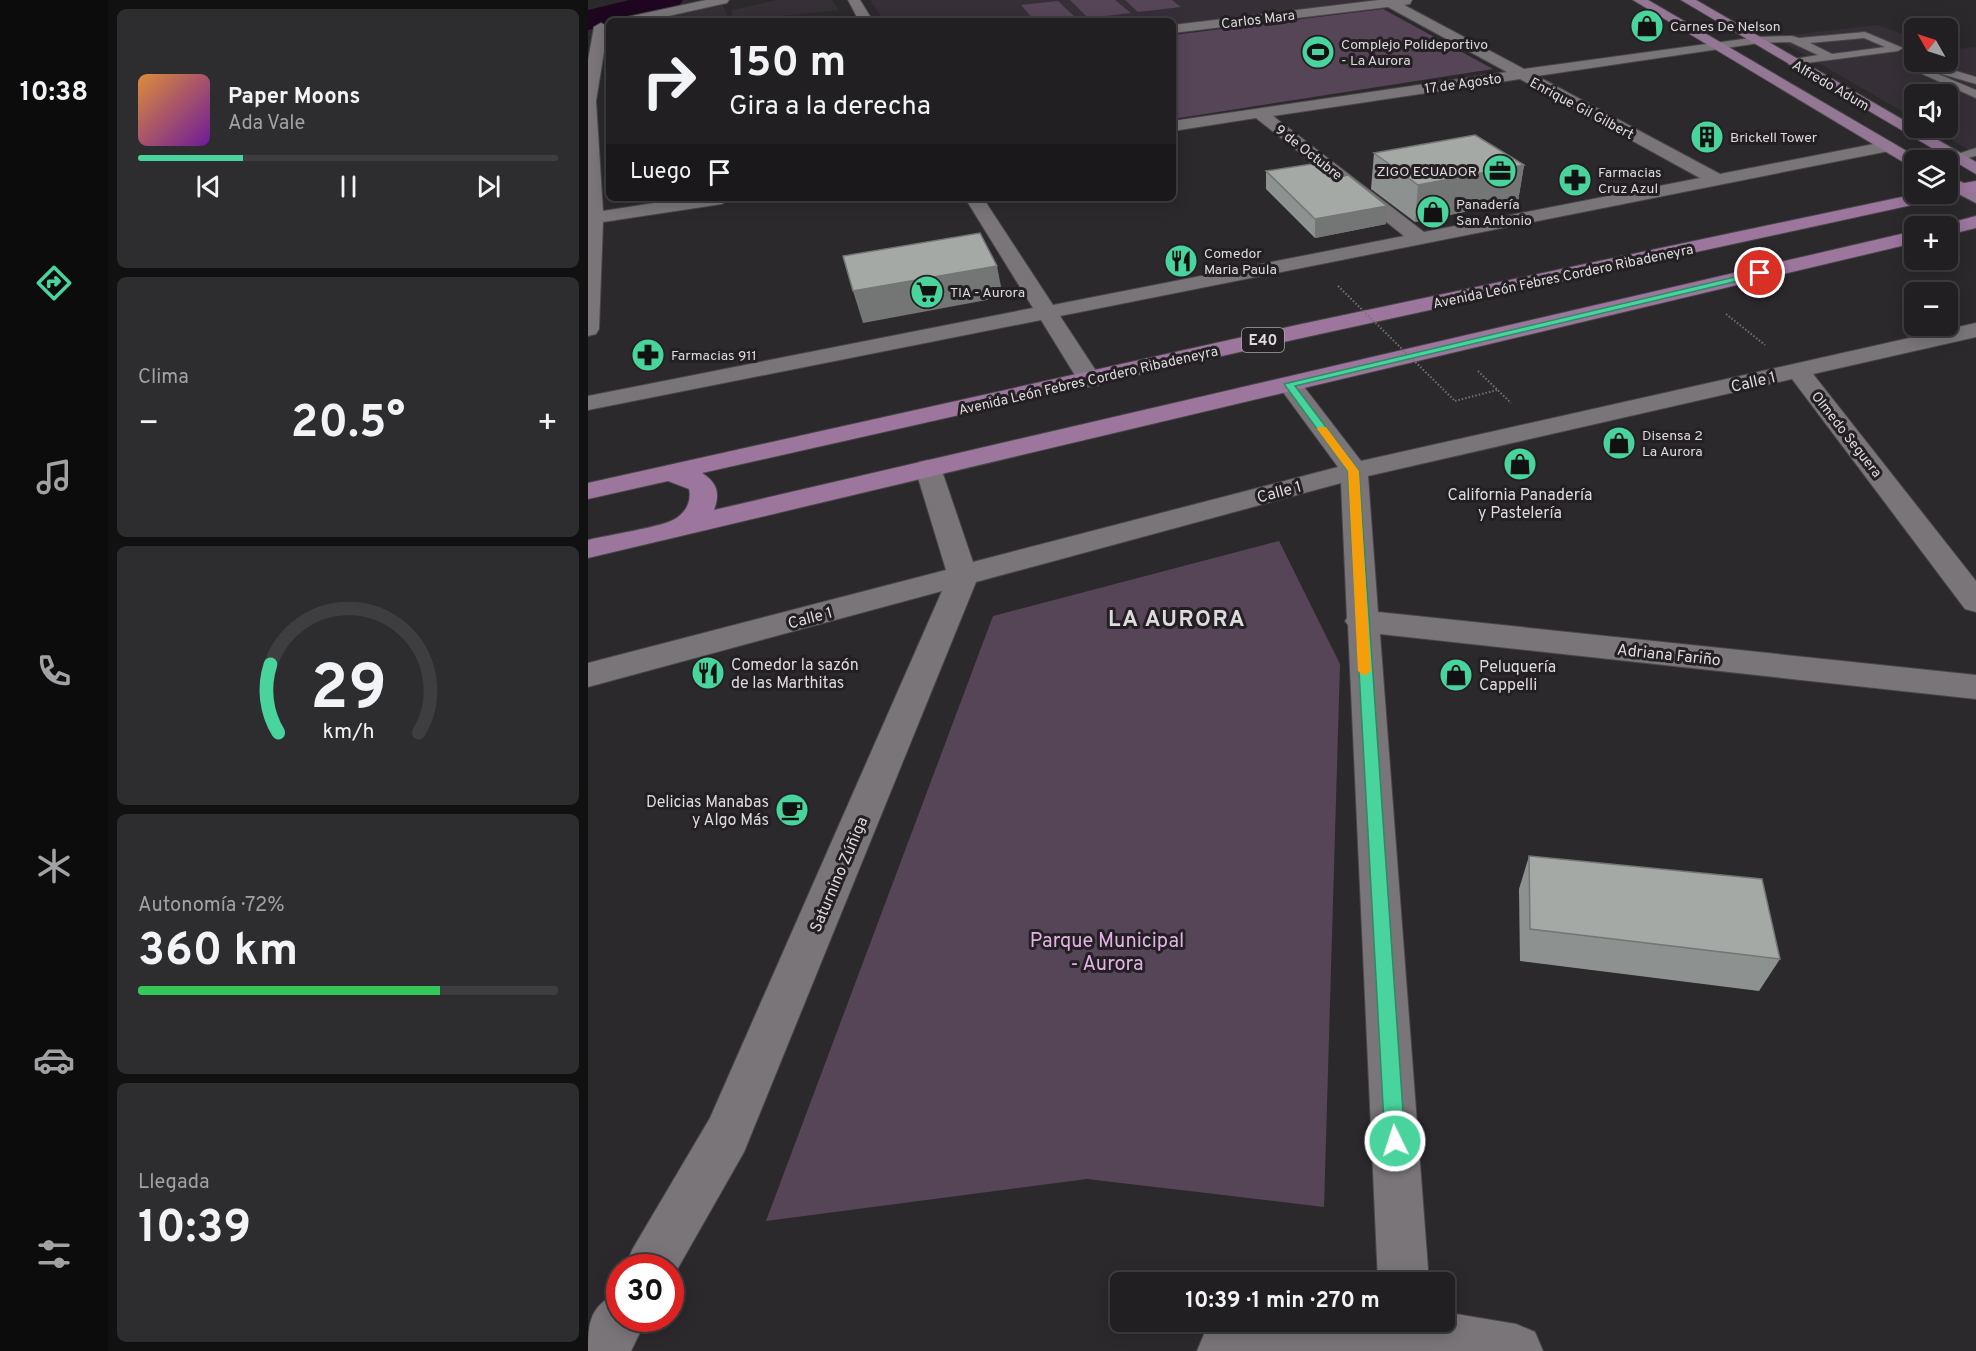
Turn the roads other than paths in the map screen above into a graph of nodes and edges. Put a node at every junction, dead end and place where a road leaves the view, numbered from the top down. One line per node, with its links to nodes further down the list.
1 (723, 0): 7 (street)
2 (854, 0): 8 (street)
3 (1414, 0): 6 (street, Carlos Mara)
4 (1639, 0): 15 (main road, Alfredo Adum)
5 (1687, 0): 12 (main road, Alfredo Adum)
6 (1387, 2): 11 (street, Carlos Mara); 18 (street, Enrique Gil Gilbert)
7 (642, 18)
8 (864, 18)
9 (599, 27): 22 (street)
10 (1790, 27): 12 (lane)
11 (1176, 29)
12 (1739, 31): 13 (main road, Alfredo Adum)
13 (1753, 40): 14 (lane); 15 (street, 17 de Agosto); 17 (main road, Alfredo Adum)
14 (1801, 41): 16 (lane); 16 (lane)
15 (1715, 46): 18 (street, 17 de Agosto); 25 (main road, Alfredo Adum)
16 (1831, 57): 17 (lane)
17 (1792, 62): 26 (main road, Alfredo Adum)
18 (1521, 75): 23 (street, 17 de Agosto); 32 (street, Enrique Gil Gilbert)
19 (1976, 81): 20 (lane)
20 (1976, 94)
21 (606, 99): 22 (street)
22 (588, 101): 36 (street)
23 (1258, 112): 24 (street, 17 de Agosto); 39 (street, 9 de Octubre)
24 (1176, 126)
25 (1889, 146): 28 (main road, Alfredo Adum); 32 (street)
26 (1941, 150)
27 (1976, 152): 29 (lane)
28 (1904, 154)
29 (1958, 157)
30 (1958, 160): 31 (main road, Alfredo Adum)
31 (1976, 169)
32 (1716, 179): 39 (street)
33 (702, 201): 36 (street)
34 (976, 201): 41 (street)
35 (1904, 203): 44 (highway, Avenida León Febres Cordero Ribadeneyra / E40)
36 (591, 218): 42 (street)
37 (1976, 222): 38 (highway)
38 (1958, 226)
39 (1418, 237): 41 (street)
40 (1904, 239): 44 (highway, Avenida León Febres Cordero Ribadeneyra / E40)
41 (1046, 312): 47 (street); 49 (street)
42 (588, 329)
43 (1976, 330): 46 (street, Calle 1)
44 (1294, 357): 45 (highway, Avenida León Febres Cordero Ribadeneyra / E40); 48 (highway, Avenida León Febres Cordero Ribadeneyra / E40); 52 (street)
45 (1161, 364): 47 (highway, Avenida León Febres Cordero Ribadeneyra / E40); 48 (highway)
46 (1798, 371): 52 (street, Calle 1); 59 (street, Olmedo Seguera)
47 (1090, 380): 50 (highway, Avenida León Febres Cordero Ribadeneyra / E40)
48 (1184, 392): 51 (highway, Avenida León Febres Cordero Ribadeneyra / E40)
49 (588, 403)
50 (876, 428): 53 (highway, Avenida León Febres Cordero Ribadeneyra / E40); 54 (highway)
51 (928, 468): 54 (highway, Avenida León Febres Cordero Ribadeneyra / E40); 58 (street)
52 (1354, 471): 58 (street, Calle 1); 60 (street)
53 (668, 473): 55 (highway, Avenida León Febres Cordero Ribadeneyra / E40); 56 (highway)
54 (883, 479): 56 (highway, Avenida León Febres Cordero Ribadeneyra / E40)
55 (588, 491)
56 (683, 526): 57 (highway, Avenida León Febres Cordero Ribadeneyra / E40)
57 (588, 549)
58 (963, 577): 61 (street, Calle 1); 63 (street, Saturnino Zúñiga)
59 (1976, 602)
60 (1361, 621): 62 (street, Adriana Fariño); 64 (street)
61 (588, 675)
62 (1976, 687)
63 (658, 1254)
64 (1404, 1272)
65 (613, 1332): 68 (street)
66 (1344, 1332): 69 (street)
67 (1445, 1332): 70 (street)
68 (602, 1351)
69 (1224, 1351)
70 (1516, 1351)

